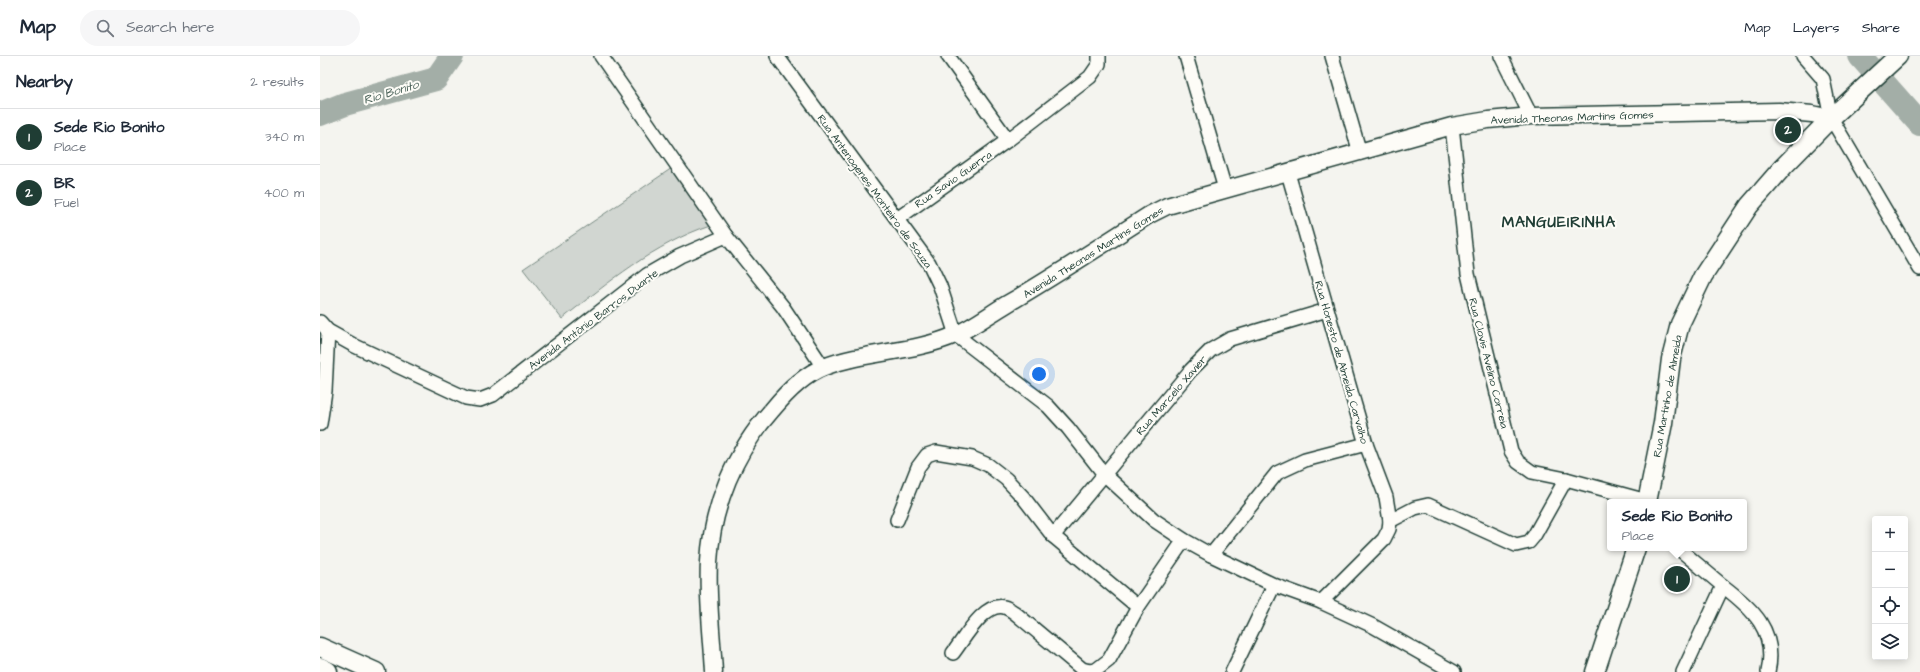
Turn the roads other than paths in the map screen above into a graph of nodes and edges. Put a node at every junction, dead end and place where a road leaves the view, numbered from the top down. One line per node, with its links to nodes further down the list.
1 (777, 56): 17 (street, Rua Antenogenes Monteiro de Souza)
2 (948, 56): 13 (street)
3 (1099, 56): 13 (street, Rua Savio Guerra)
4 (1186, 56): 16 (street)
5 (1332, 56): 14 (street)
6 (1501, 56): 10 (street)
7 (1803, 56): 11 (street)
8 (1898, 56): 11 (main road, Rua Martinho de Almeida)
9 (604, 57): 18 (street)
10 (1530, 116): 11 (street, Avenida Theonas Martins Gomes); 12 (street, Avenida Theonas Martins Gomes)
11 (1831, 118): 19 (street); 29 (main road, Rua Martinho de Almeida)
12 (1452, 126): 14 (street, Avenida Theonas Martins Gomes); 27 (street, Rua Clovis Avelino Correia)
13 (1008, 140): 17 (street, Rua Savio Guerra)
14 (1360, 153): 15 (street, Avenida Theonas Martins Gomes)
15 (1288, 173): 16 (street, Avenida Theonas Martins Gomes); 20 (street, Rua Honesto de Almeida Carvalho)
16 (1225, 189): 22 (street, Avenida Theonas Martins Gomes)
17 (897, 218): 22 (street, Rua Antenogenes Monteiro de Souza)
18 (726, 236): 21 (street, Avenida Antônio Barros Duarte); 23 (street)
19 (1920, 269)
20 (1327, 310): 25 (street, Rua Honesto de Almeida Carvalho); 26 (street, Rua Marcelo Xavier)
21 (324, 327): 24 (street)
22 (956, 335): 23 (street, Avenida Theonas Martins Gomes); 26 (street)
23 (823, 367): 46 (street, Avenida Theonas Martins Gomes)
24 (320, 424)
25 (1366, 444): 31 (street, Rua Honesto de Almeida Carvalho); 36 (street)
26 (1104, 474): 32 (street, Rua Marcelo Xavier); 33 (street)
27 (1566, 479): 28 (street, Rua Clovis Avelino Correia); 31 (street)
28 (1636, 499)
29 (1648, 499)
30 (897, 520): 32 (street)
31 (1390, 521): 39 (street)
32 (1053, 536): 40 (street)
33 (1184, 540): 36 (street); 40 (street)
34 (1635, 551): 49 (main road)
35 (1682, 551): 38 (street)
36 (1211, 555): 37 (street)
37 (1274, 585): 39 (street); 47 (street)
38 (1723, 586): 50 (street); 51 (street)
39 (1321, 602): 48 (street)
40 (1138, 607): 42 (street)
41 (320, 647): 45 (main road)
42 (953, 653)
43 (320, 669): 44 (highway)
44 (326, 672)
45 (376, 672)
46 (714, 672)
47 (1232, 672)
48 (1454, 672)
49 (1595, 672)
50 (1683, 672)
51 (1768, 672)

